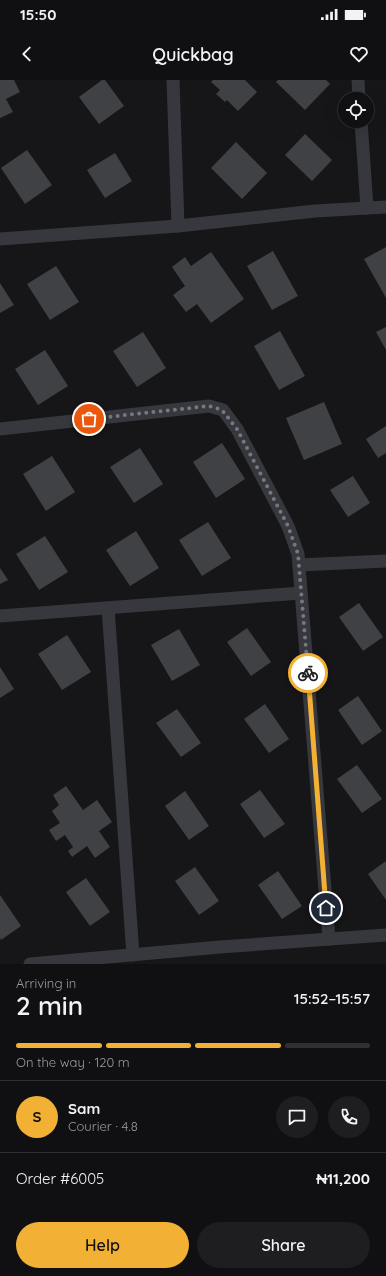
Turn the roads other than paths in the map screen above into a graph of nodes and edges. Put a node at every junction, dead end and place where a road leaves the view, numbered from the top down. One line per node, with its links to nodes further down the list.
1 (173, 80): 7 (street)
2 (358, 80): 3 (street)
3 (359, 92)
4 (361, 128): 6 (street)
5 (386, 207): 6 (street)
6 (367, 208): 7 (street)
7 (178, 226): 8 (street)
8 (0, 239)
9 (0, 429): 11 (street)
10 (386, 562): 11 (street)
11 (299, 565): 12 (street)
12 (301, 593): 13 (street); 16 (street)
13 (108, 608): 14 (street); 17 (street)
14 (0, 616)
15 (386, 935): 16 (street)
16 (329, 939): 17 (street)
17 (133, 955): 18 (street)
18 (31, 964)

